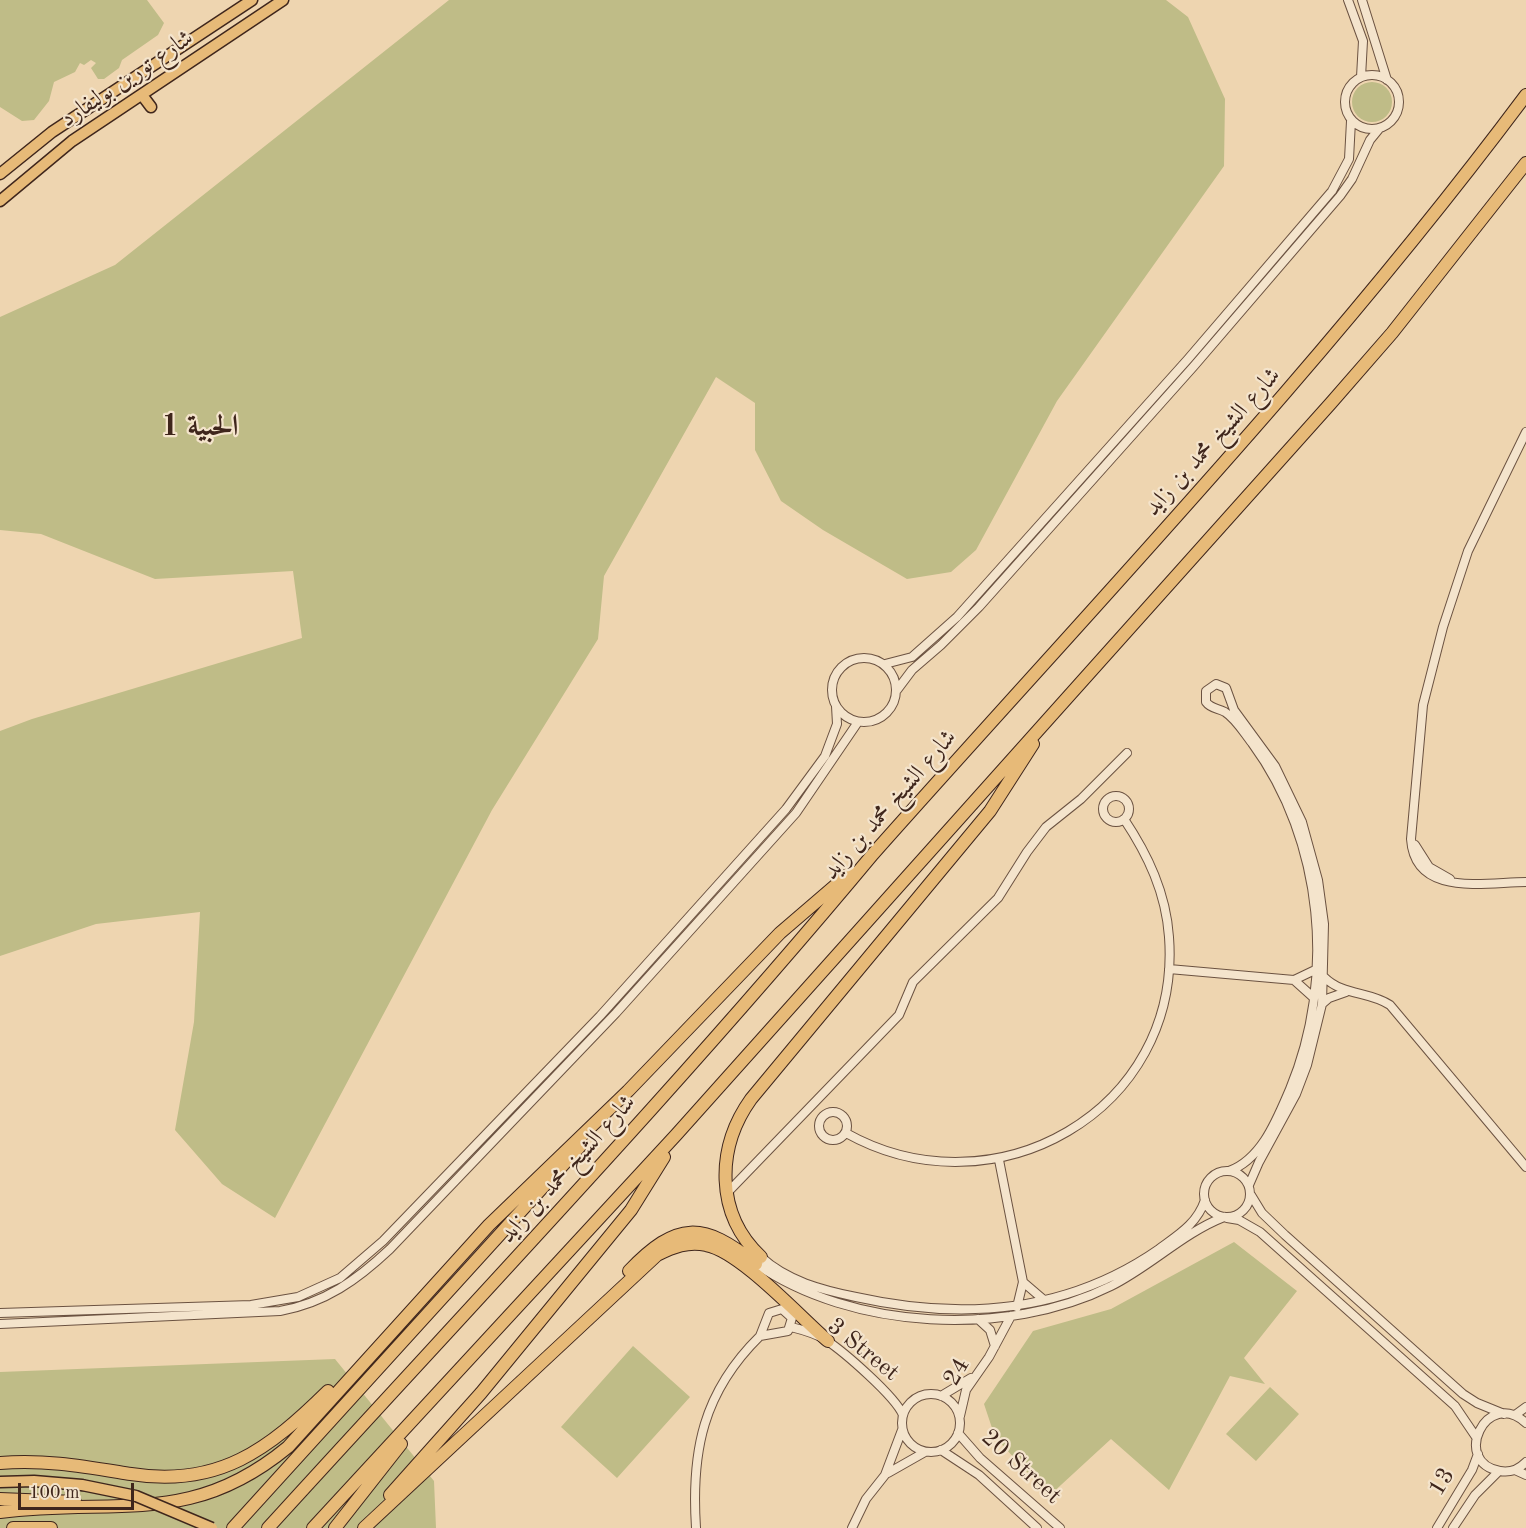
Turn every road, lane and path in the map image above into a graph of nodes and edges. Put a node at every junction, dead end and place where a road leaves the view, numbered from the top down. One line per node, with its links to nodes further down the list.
1 (252, 0): 13 (main road, شارع تورين بوليفارد)
2 (283, 0): 7 (main road, شارع تورين بوليفارد)
3 (1348, 0): 5 (street)
4 (1362, 0): 6 (street)
5 (1361, 77): 6 (street); 10 (street)
6 (1387, 80): 11 (street)
7 (142, 95): 9 (main road); 14 (main road, شارع تورين بوليفارد)
8 (1526, 95): 23 (highway, شارع الشيخ محمد بن زايد)
9 (151, 107)
10 (1352, 121): 11 (street); 16 (street)
11 (1379, 129): 17 (street)
12 (1526, 163): 19 (highway)
13 (0, 174)
14 (0, 201)
15 (1526, 432): 24 (street)
16 (885, 664): 17 (street); 18 (street)
17 (897, 690): 20 (street)
18 (836, 705): 20 (street); 47 (street)
19 (1046, 721): 33 (highway); 38 (highway)
20 (858, 722): 51 (street)
21 (1127, 753): 38 (street)
22 (1124, 819): 25 (street)
23 (873, 854): 31 (highway); 87 (highway, شارع الشيخ محمد بن زايد)
24 (1526, 882)
25 (1169, 969): 28 (street); 34 (street)
26 (1317, 969): 27 (street); 28 (street); 30 (street)
27 (1324, 977): 29 (street); 30 (street)
28 (1294, 980): 30 (street)
29 (1346, 992): 30 (street); 35 (street)
30 (1318, 1001): 36 (street); 37 (street)
31 (628, 1091): 45 (highway); 86 (highway)
32 (846, 1133): 34 (street)
33 (676, 1135): 59 (highway); 90 (highway)
34 (999, 1160): 43 (street)
35 (1526, 1167)
36 (1229, 1171): 37 (street); 40 (street)
37 (1249, 1185): 39 (street)
38 (727, 1193): 42 (highway)
39 (1251, 1196): 41 (street); 62 (street)
40 (1205, 1200): 41 (street); 44 (street)
41 (1226, 1217): 49 (street); 69 (street)
42 (758, 1261): 46 (street); 50 (street); 53 (highway)
43 (1023, 1282): 44 (street); 46 (street)
44 (1044, 1300): 46 (street)
45 (414, 1306): 74 (highway); 82 (highway)
46 (1017, 1307)
47 (31, 1311): 48 (street); 51 (street)
48 (0, 1313)
49 (1011, 1316): 50 (street); 57 (street, 24)
50 (978, 1319): 57 (street)
51 (31, 1323): 52 (street)
52 (0, 1324)
53 (580, 1325): 56 (highway); 90 (highway)
54 (791, 1327): 55 (street, 3 Street); 55 (street, 3 Street); 56 (street, 3 Street)
55 (760, 1336): 91 (street, 3 Street)
56 (828, 1341): 63 (street, 3 Street)
57 (995, 1346): 58 (street, 24)
58 (973, 1376): 60 (street); 65 (street, 24)
59 (443, 1389): 88 (highway); 89 (highway)
60 (941, 1396): 63 (street); 65 (street)
61 (1526, 1407): 64 (street)
62 (1504, 1414): 64 (street); 69 (street)
63 (903, 1415): 67 (street)
64 (1515, 1415): 66 (street)
65 (959, 1419): 68 (street)
66 (1526, 1423)
67 (902, 1430): 71 (street); 77 (street)
68 (958, 1433): 70 (street); 94 (street, 20 Street)
69 (1476, 1437): 72 (street)
70 (941, 1450): 71 (street); 93 (street, 20 Street)
71 (925, 1452): 77 (street)
72 (1478, 1454): 76 (street); 95 (street, 13)
73 (1526, 1462): 75 (street)
74 (0, 1463)
75 (1515, 1470): 76 (street); 78 (street)
76 (1499, 1471): 96 (street, 13)
77 (885, 1475): 92 (street)
78 (1526, 1475)
79 (0, 1482): 85 (main road, bridge)
80 (0, 1499): 82 (highway)
81 (0, 1512): 82 (highway)
82 (120, 1512)
83 (13, 1528): 84 (highway)
84 (51, 1528)
85 (212, 1528)
86 (233, 1528)
87 (268, 1528)
88 (313, 1528)
89 (335, 1528)
90 (363, 1528)
91 (696, 1528)
92 (852, 1528)
93 (1037, 1528)
94 (1060, 1528)
95 (1437, 1528)
96 (1453, 1528)

